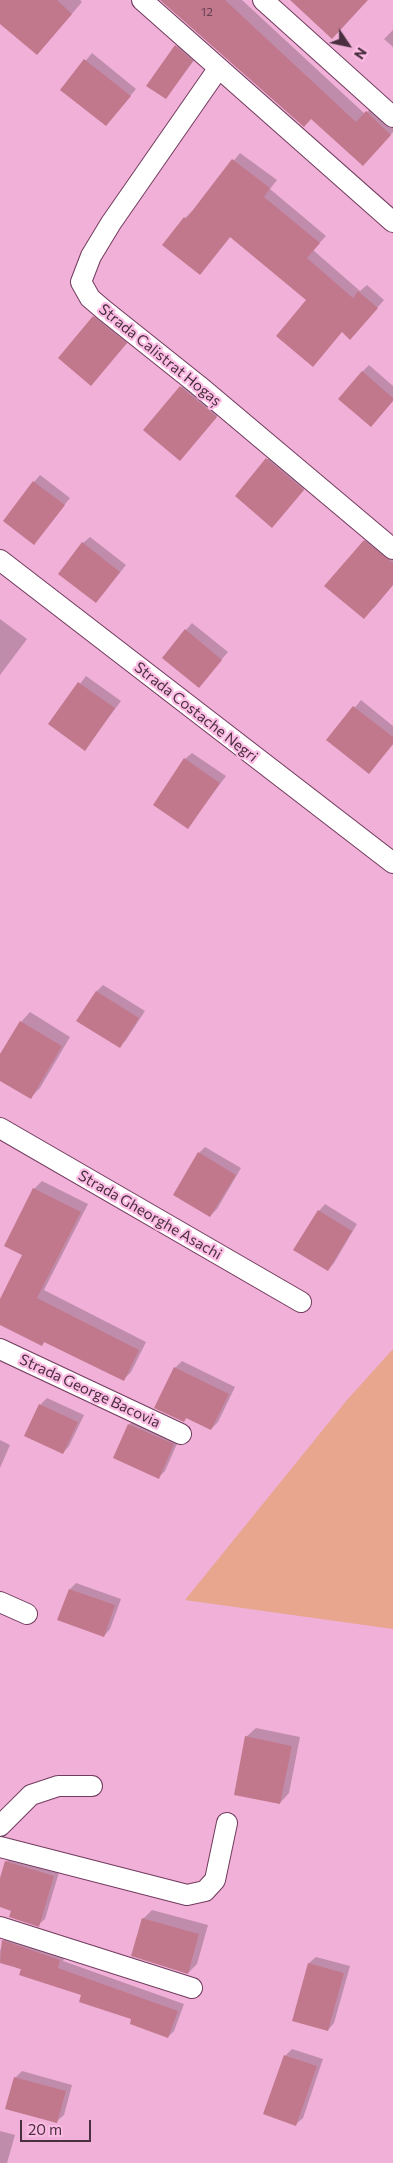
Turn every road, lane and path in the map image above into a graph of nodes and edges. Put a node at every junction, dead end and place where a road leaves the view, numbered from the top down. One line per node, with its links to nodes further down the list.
1 (142, 0): 3 (street)
2 (263, 0): 4 (street)
3 (218, 68): 5 (street); 6 (street, Strada Calistrat Hogaș)
4 (393, 117)
5 (393, 222)
6 (393, 549)
7 (0, 560): 8 (street, Strada Costache Negri)
8 (393, 863)
9 (0, 1128): 10 (street, Strada Gheorghe Asachi)
10 (301, 1302)
11 (0, 1349): 12 (street, Strada George Bacovia)
12 (181, 1434)
13 (0, 1602): 14 (street)
14 (27, 1614)
15 (92, 1786): 17 (street)
16 (227, 1823): 18 (street)
17 (0, 1826)
18 (0, 1847)
19 (0, 1927): 20 (street)
20 (192, 1988)

